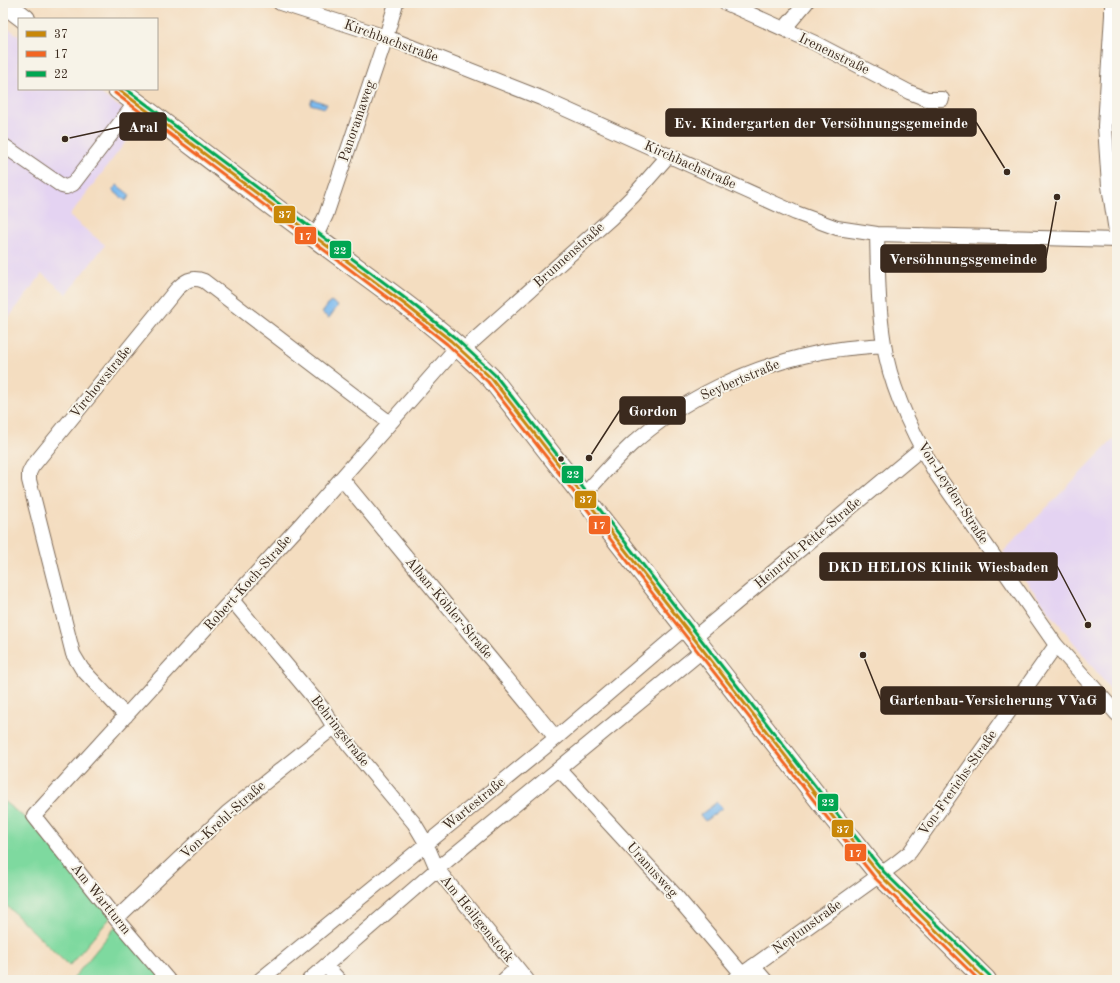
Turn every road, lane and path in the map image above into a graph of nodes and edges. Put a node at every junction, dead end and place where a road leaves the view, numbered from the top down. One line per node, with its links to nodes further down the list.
1 (280, 3): 7 (street, Kirchbachstraße)
2 (396, 3): 7 (street, Panoramaweg)
3 (726, 3): 6 (street, Irenenstraße)
4 (806, 3): 6 (street)
5 (1112, 3): 15 (street)
6 (784, 29): 9 (street, Irenenstraße)
7 (386, 37): 12 (street, Kirchbachstraße); 14 (street, Panoramaweg)
8 (119, 90): 10 (main road)
9 (942, 99)
10 (136, 102): 11 (street); 14 (main road)
11 (3, 145)
12 (669, 155): 13 (street, Kirchbachstraße); 17 (street, Brunnenstraße)
13 (876, 234): 15 (street, Kirchbachstraße); 16 (street, Von-Leyden-Straße)
14 (315, 238): 17 (main road)
15 (1117, 239)
16 (884, 345): 19 (street, Von-Leyden-Straße); 21 (street, Seybertstraße)
17 (461, 348): 18 (street, Robert-Koch-Straße); 21 (main road)
18 (390, 423): 20 (street, Robert-Koch-Straße); 26 (street, Virchowstraße)
19 (922, 448): 23 (street, Heinrich-Pette-Straße); 24 (street, Von-Leyden-Straße)
20 (342, 478): 22 (street, Robert-Koch-Straße); 28 (street, Alban-Köhler-Straße)
21 (583, 496): 23 (main road)
22 (232, 600): 26 (street, Robert-Koch-Straße); 27 (street, Behringstraße)
23 (694, 638): 28 (street, Wartestraße); 29 (street, Wartestraße); 33 (main road)
24 (1056, 645): 25 (street, Von-Leyden-Straße); 33 (street, Von-Frerichs-Straße)
25 (1117, 714)
26 (126, 716): 30 (street, Robert-Koch-Straße)
27 (334, 727): 31 (street, Behringstraße); 34 (street, Von-Krehl-Straße)
28 (556, 738): 31 (street, Wartestraße)
29 (559, 770): 32 (street, Wartestraße); 37 (street, Uranusweg)
30 (34, 816): 34 (street, Am Wartturm)
31 (426, 843): 32 (street, Behringstraße); 39 (street, Wartestraße)
32 (437, 869): 35 (street, Wartestraße); 36 (street, Am Heiligenstock)
33 (880, 875): 37 (street, Neptunstraße); 45 (main road)
34 (116, 919): 38 (street, Am Wartturm)
35 (326, 966): 40 (street, Wartestraße); 41 (street)
36 (517, 968): 42 (street, Am Heiligenstock); 43 (street, Am Heiligenstock)
37 (743, 973): 44 (street, Uranusweg)
38 (168, 980)
39 (260, 980)
40 (309, 980)
41 (339, 980)
42 (504, 980)
43 (527, 980)
44 (765, 980)
45 (986, 980)

